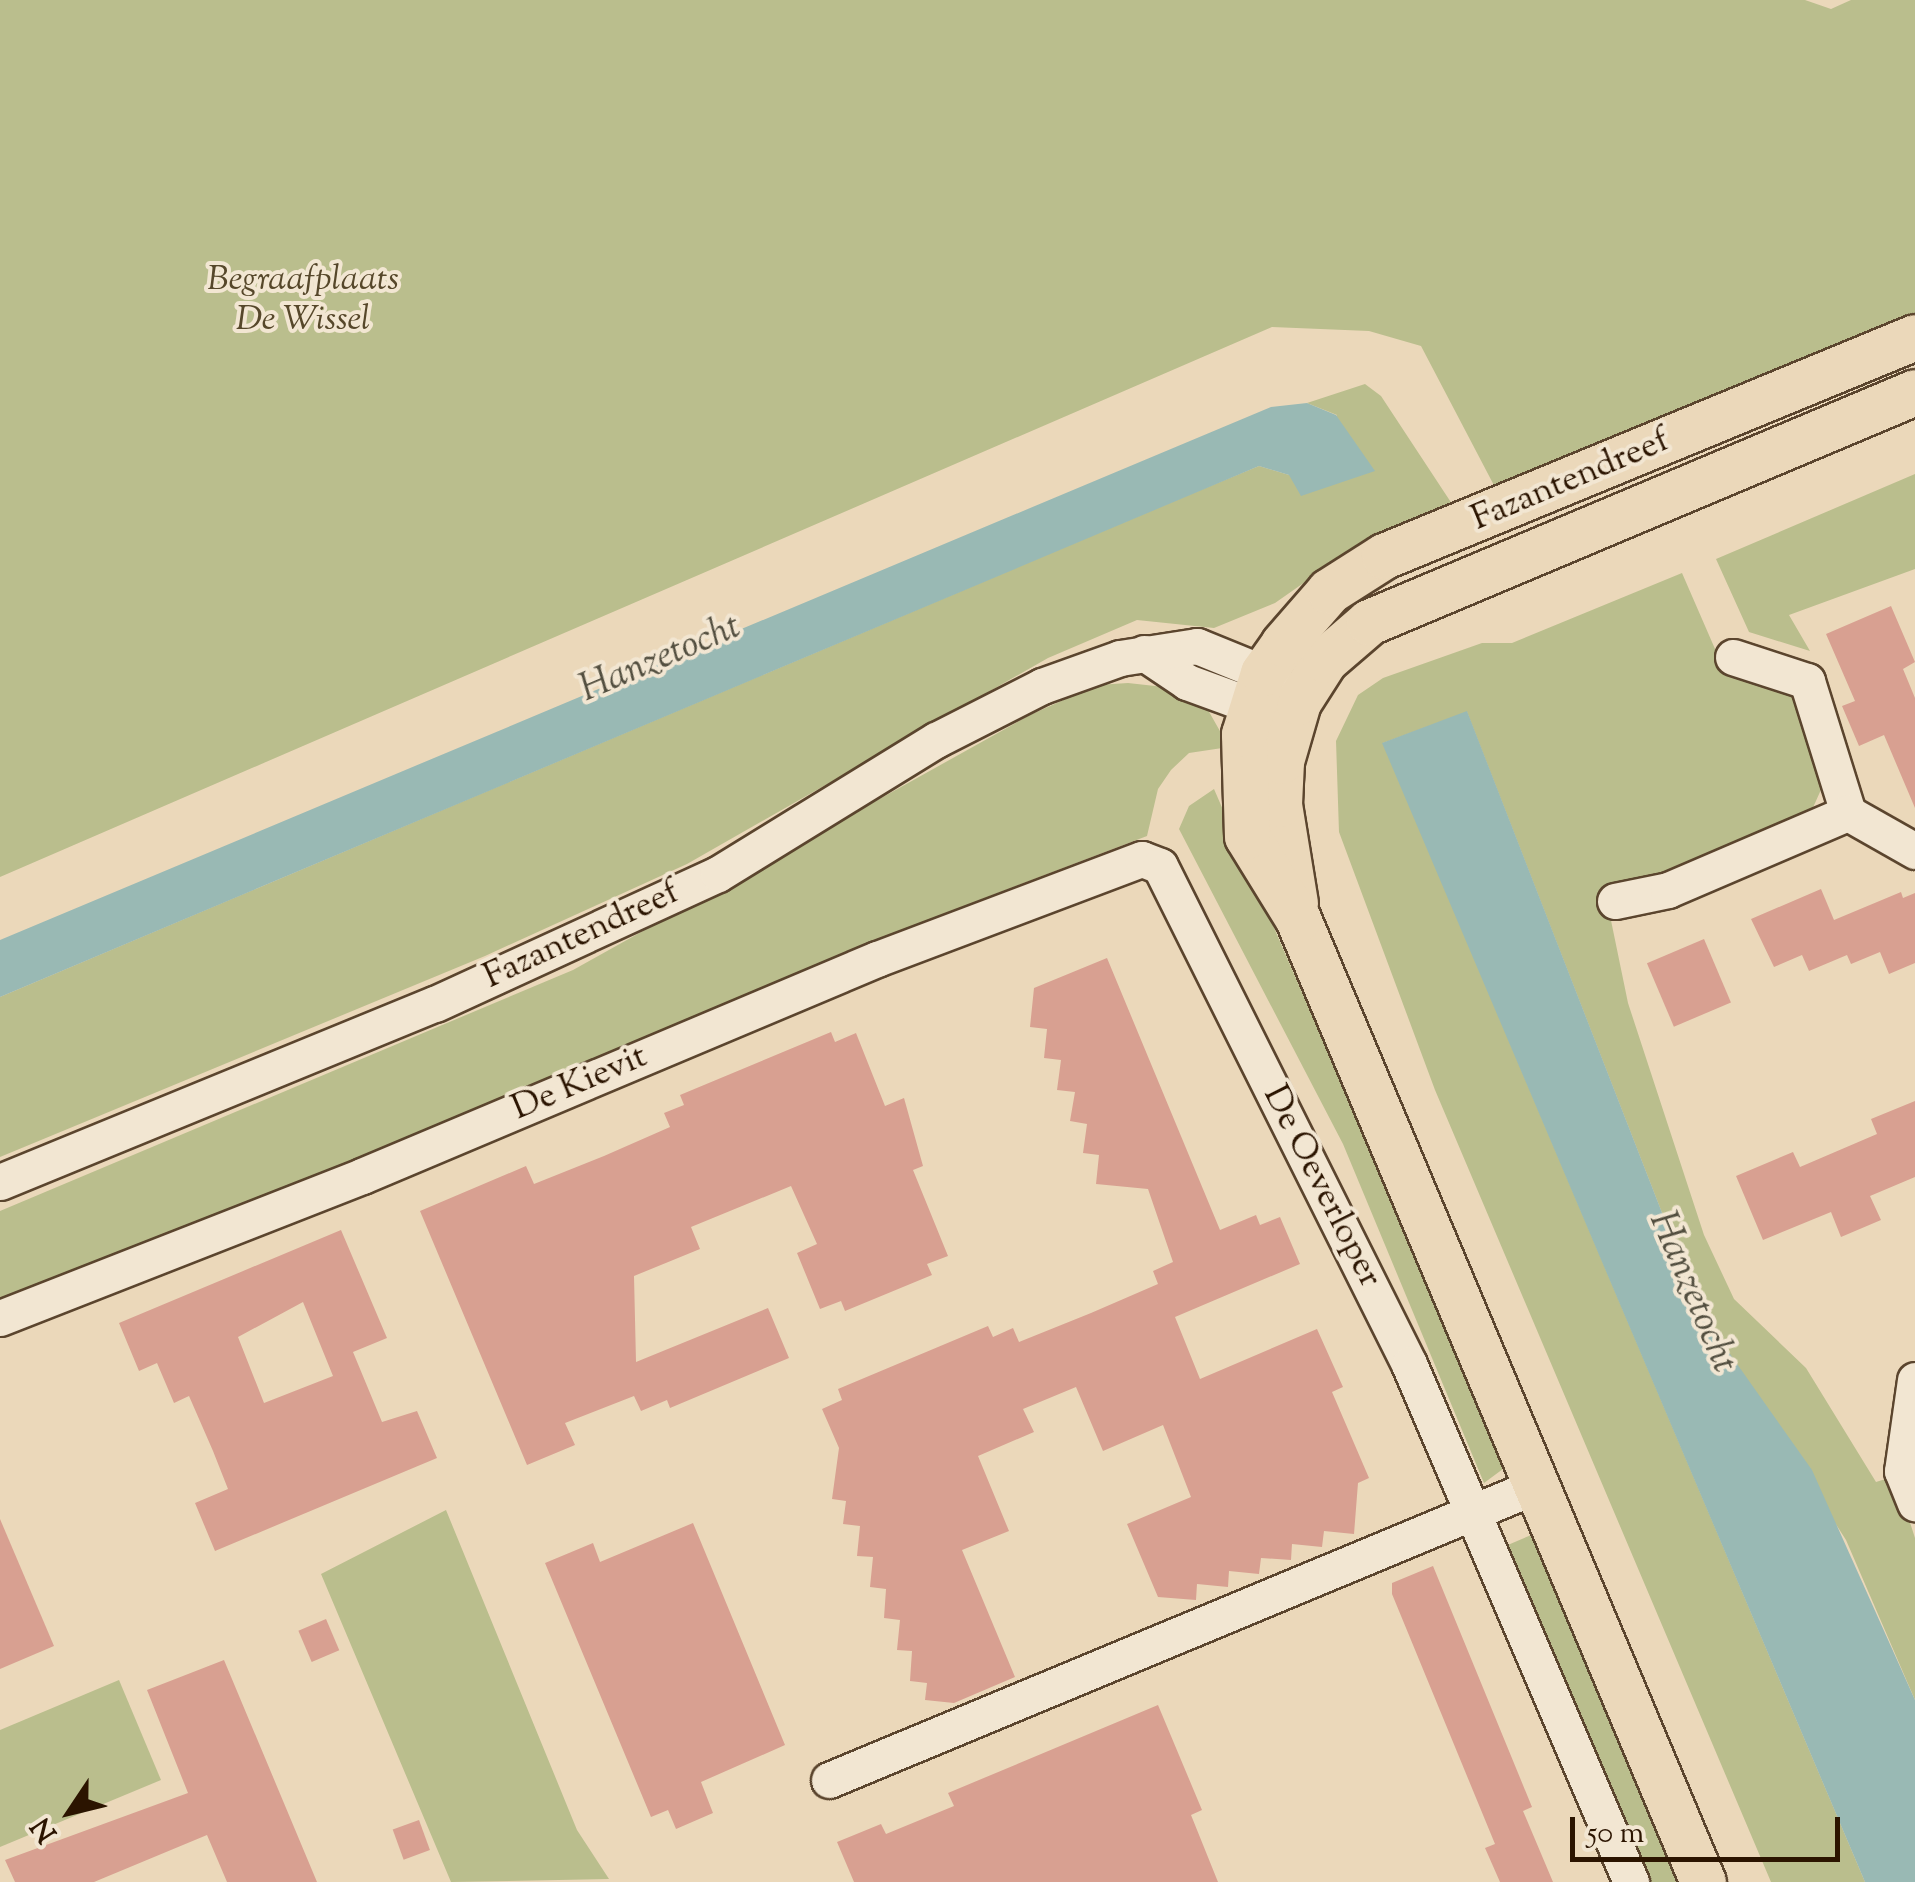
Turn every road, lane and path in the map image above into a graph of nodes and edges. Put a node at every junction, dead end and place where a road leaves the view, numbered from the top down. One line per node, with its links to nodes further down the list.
1 (1915, 337): 4 (main road, Fazantendreef)
2 (1915, 392): 5 (main road, Fazantendreef)
3 (1732, 657): 6 (street)
4 (1257, 689): 5 (street, Fazantendreef); 10 (main road); 11 (street, Fazantendreef)
5 (1298, 702): 10 (main road)
6 (1848, 812): 7 (street); 9 (street)
7 (1915, 851)
8 (1160, 866): 12 (street, De Kievit); 16 (street, De Oeverloper)
9 (1614, 902)
10 (1298, 919): 14 (main road)
11 (0, 1182)
12 (0, 1318)
13 (1915, 1380): 15 (street)
14 (1538, 1485): 16 (street); 19 (main road)
15 (1915, 1503)
16 (1472, 1513): 17 (street); 18 (street, De Oeverloper)
17 (829, 1780)
18 (1631, 1882)
19 (1703, 1882)

